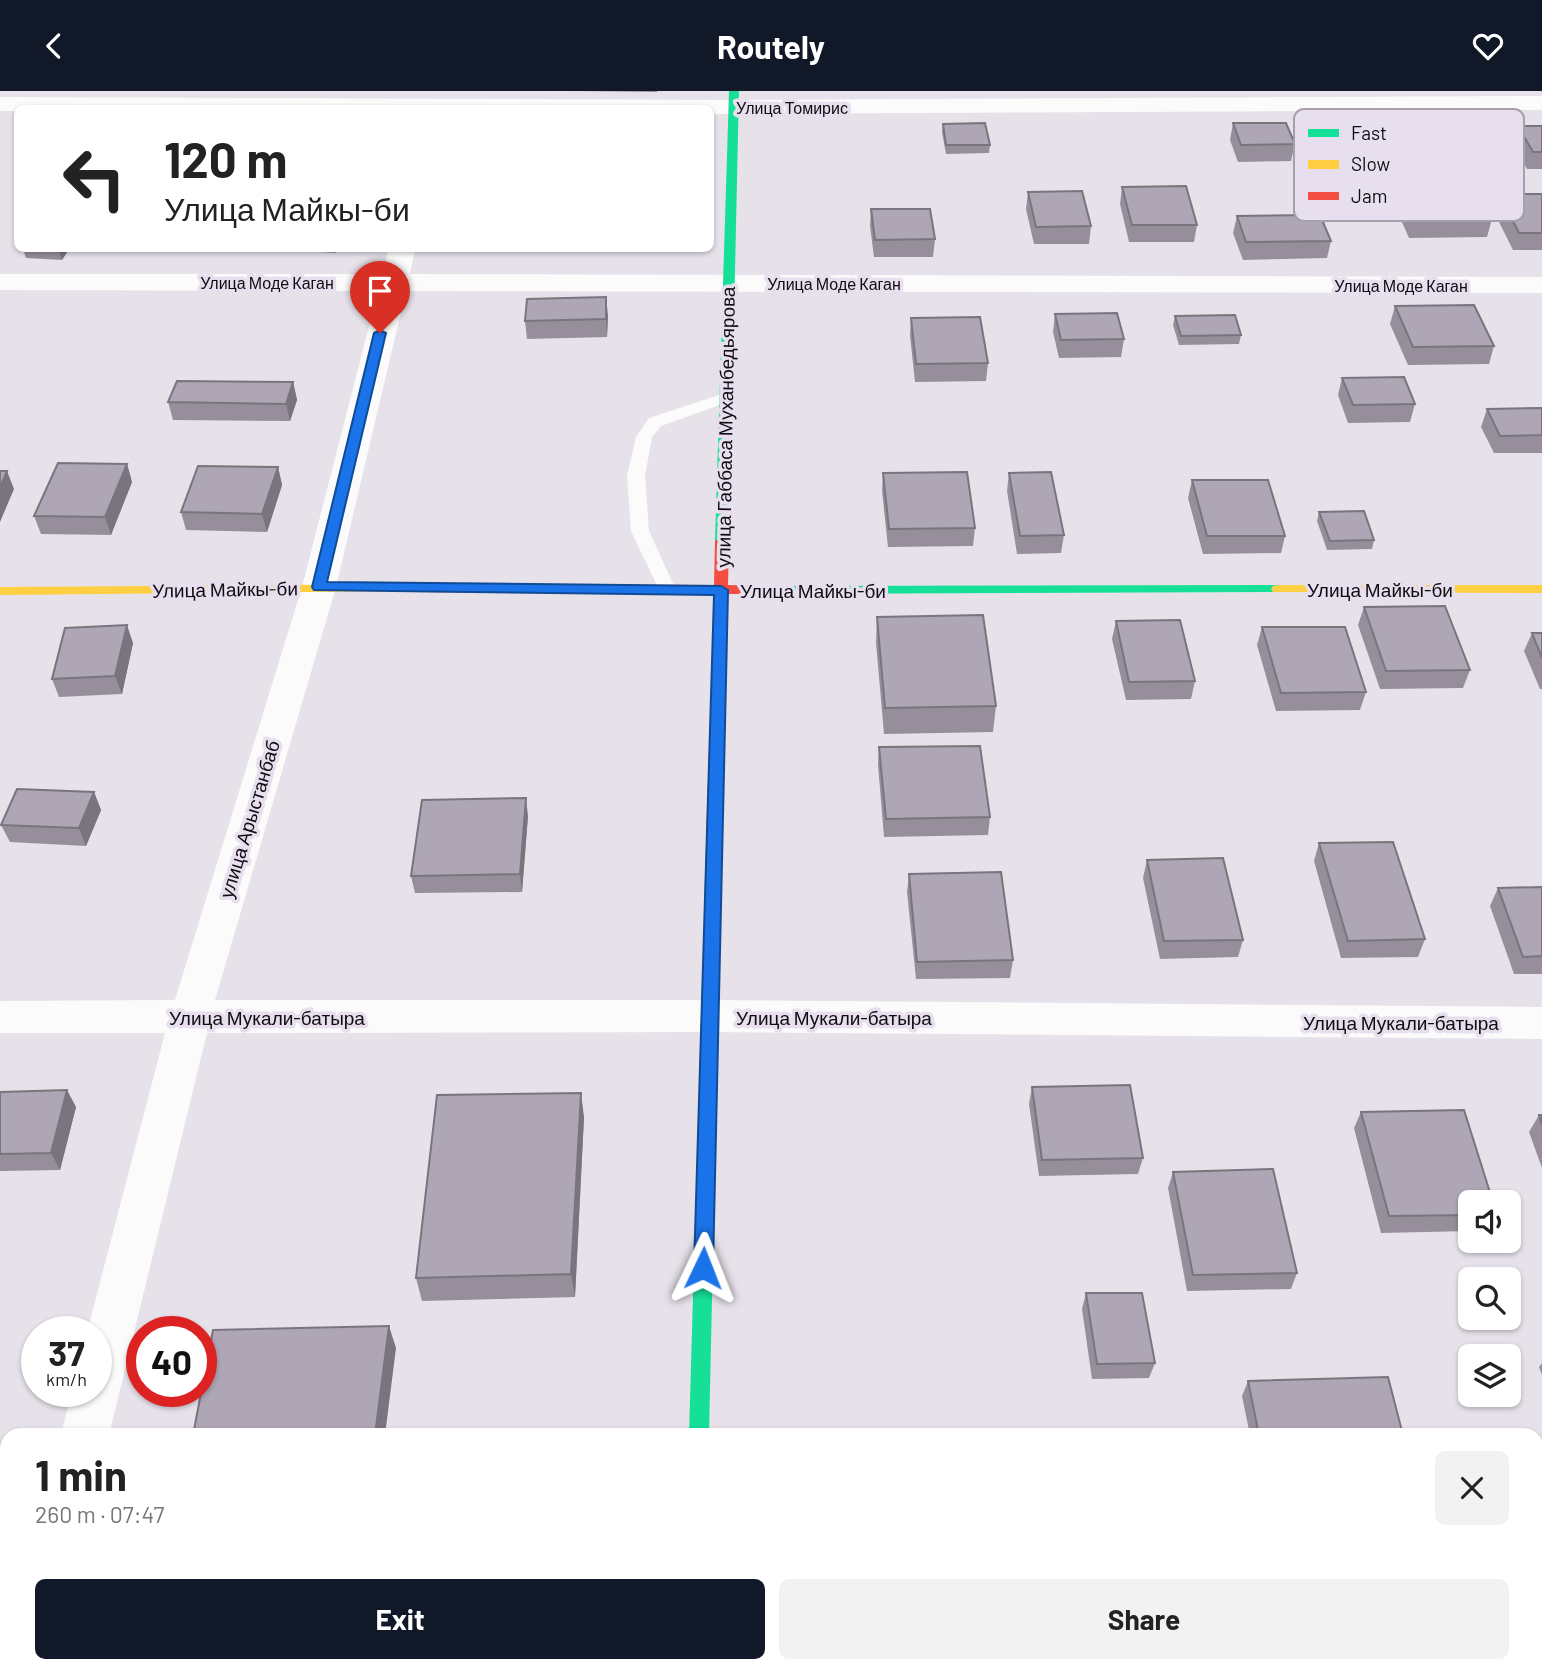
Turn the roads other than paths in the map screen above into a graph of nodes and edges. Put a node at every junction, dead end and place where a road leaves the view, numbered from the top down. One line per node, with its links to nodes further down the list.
1 (733, 99): 2 (street, Улица Томирис); 3 (street, Улица Томирис); 7 (street, улица Габбаса Муханбедьярова)
2 (444, 102): 4 (street, Улица Томирис)
3 (1542, 103)
4 (0, 104)
5 (397, 266): 6 (street, Улица Моде Каган); 7 (street, Улица Моде Каган); 10 (street, улица Арыстанбаб)
6 (0, 282)
7 (729, 283): 8 (street, Улица Моде Каган); 9 (street, улица Габбаса Муханбедьярова)
8 (1542, 285)
9 (726, 398): 12 (lane); 13 (street, улица Габбаса Муханбедьярова)
10 (319, 587): 12 (street, Улица Майкы-би); 14 (street, Улица Майкы-би); 17 (street, улица Арыстанбаб)
11 (1542, 589): 13 (street, Улица Майкы-би)
12 (667, 590): 13 (street, Улица Майкы-би)
13 (721, 590): 15 (street, улица Габбаса Муханбедьярова)
14 (0, 591)
15 (710, 1016): 17 (street, Улица Мукали-батыра); 18 (street, Улица Мукали-батыра); 22 (street, улица Габбаса Муханбедьярова)
16 (0, 1017): 17 (street, Улица Мукали-батыра)
17 (190, 1017): 19 (street, улица Арыстанбаб)
18 (1542, 1023)
19 (112, 1327)
20 (92, 1407): 21 (street, улица Арыстанбаб)
21 (87, 1428)
22 (699, 1428)

